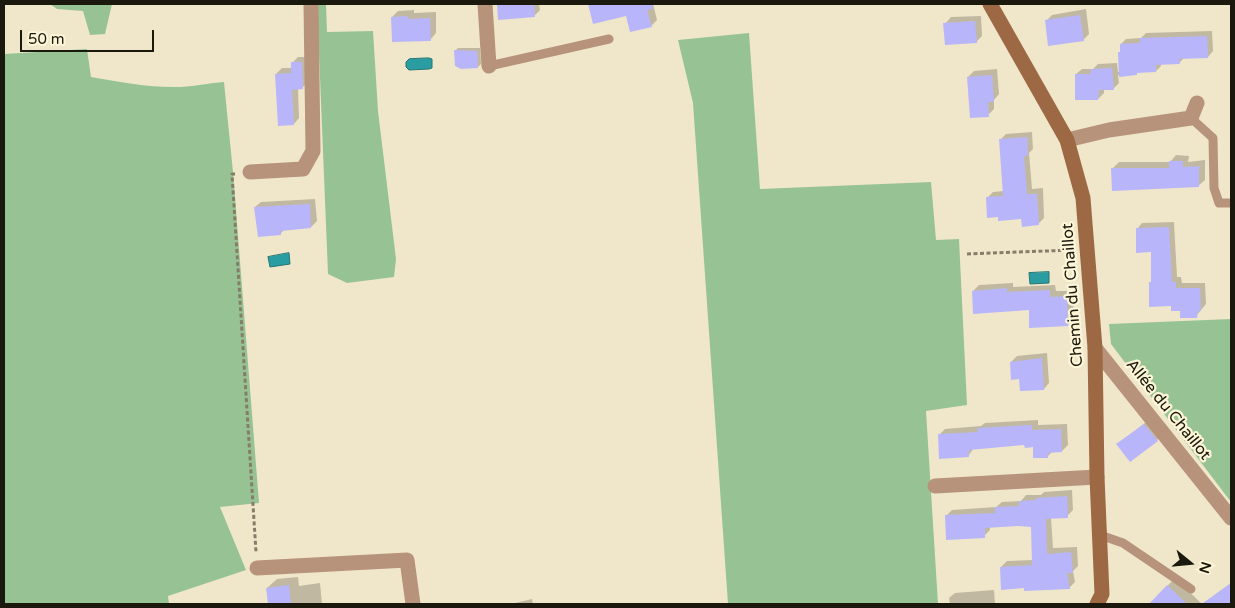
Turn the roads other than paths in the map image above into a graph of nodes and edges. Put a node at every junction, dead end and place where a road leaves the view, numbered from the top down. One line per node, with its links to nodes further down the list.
1 (311, 4): 9 (street)
2 (485, 4): 5 (street)
3 (990, 4): 8 (street, Chemin du Chaillot)
4 (609, 39): 5 (lane)
5 (489, 66)
6 (1197, 103): 7 (street)
7 (1190, 118): 8 (street); 10 (lane)
8 (1067, 140): 11 (street, Chemin du Chaillot)
9 (250, 172)
10 (1231, 203)
11 (1096, 348): 12 (street, Chemin du Chaillot); 14 (street, Allée du Chaillot)
12 (1098, 477): 13 (street); 15 (street, Chemin du Chaillot)
13 (935, 486)
14 (1231, 518)
15 (1100, 535): 17 (lane); 19 (street, Chemin du Chaillot)
16 (257, 568): 18 (street)
17 (1191, 589)
18 (414, 604)
19 (1097, 604)

